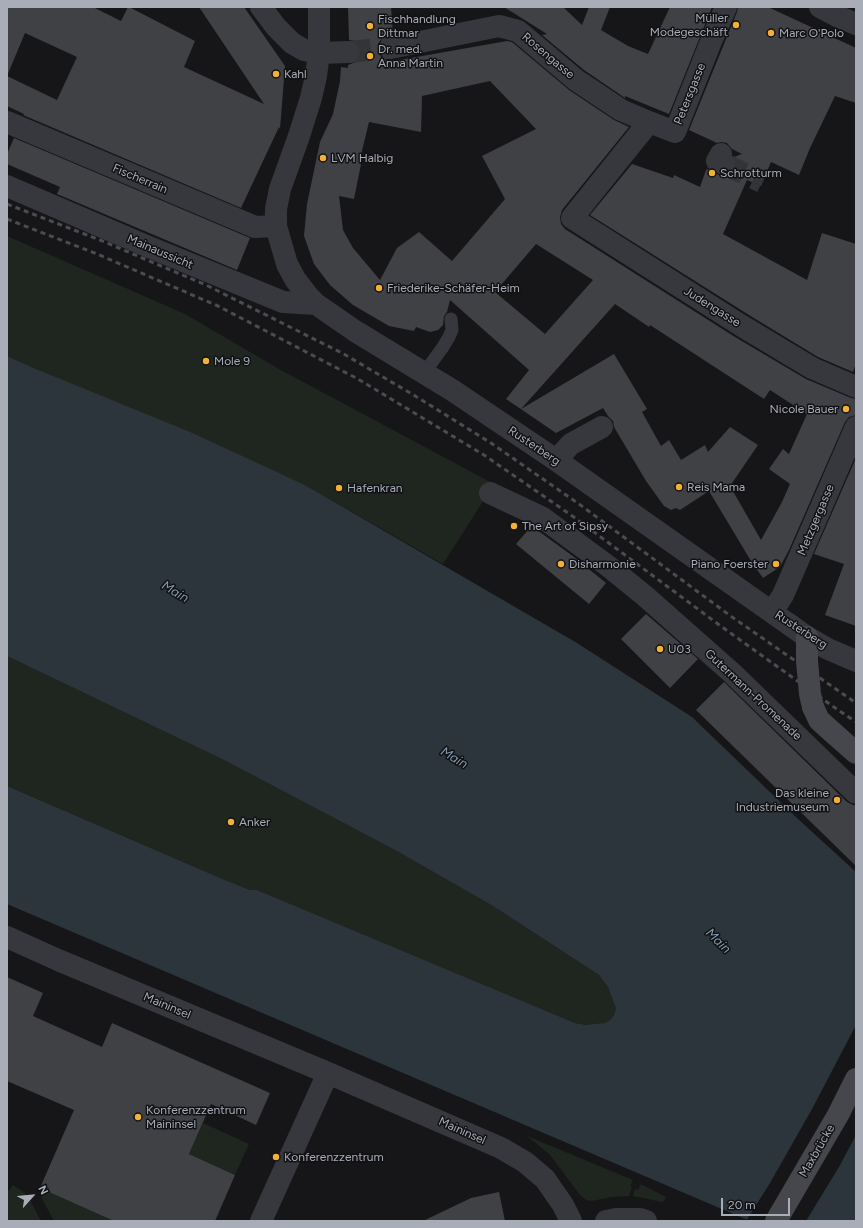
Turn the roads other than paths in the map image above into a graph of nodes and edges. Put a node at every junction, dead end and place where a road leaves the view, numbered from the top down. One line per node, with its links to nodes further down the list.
1 (261, 7): 8 (street)
2 (319, 7): 8 (street)
3 (726, 7): 10 (street, Petersgasse)
4 (820, 7): 5 (street)
5 (856, 24)
6 (390, 48): 10 (street, Rosengasse)
7 (349, 52): 8 (street)
8 (319, 53): 12 (street, Rusterberg)
9 (7, 122): 12 (street, Fischerrain)
10 (649, 122): 16 (street, Judengasse)
11 (7, 186): 13 (street, Mainaussicht)
12 (276, 226): 13 (street, Rusterberg)
13 (316, 304): 15 (street, Rusterberg)
14 (451, 319): 15 (lane)
15 (424, 373): 19 (street, Rusterberg)
16 (856, 387)
17 (856, 427): 21 (street, Metzgergasse)
18 (602, 428): 19 (street)
19 (556, 460): 21 (street, Rusterberg)
20 (490, 493): 25 (street, Gutermann-Promenade)
21 (772, 612): 22 (street, Rusterberg)
22 (807, 637): 23 (street, Rusterberg); 24 (main road, bridge)
23 (856, 661)
24 (856, 753)
25 (856, 793)
26 (7, 937): 27 (street, Maininsel)
27 (328, 1073): 29 (street); 30 (street, Maininsel)
28 (856, 1079): 33 (main road, Maxbrücke)
29 (261, 1221)
30 (572, 1221)
31 (606, 1221): 32 (street)
32 (646, 1221)
33 (776, 1221)

